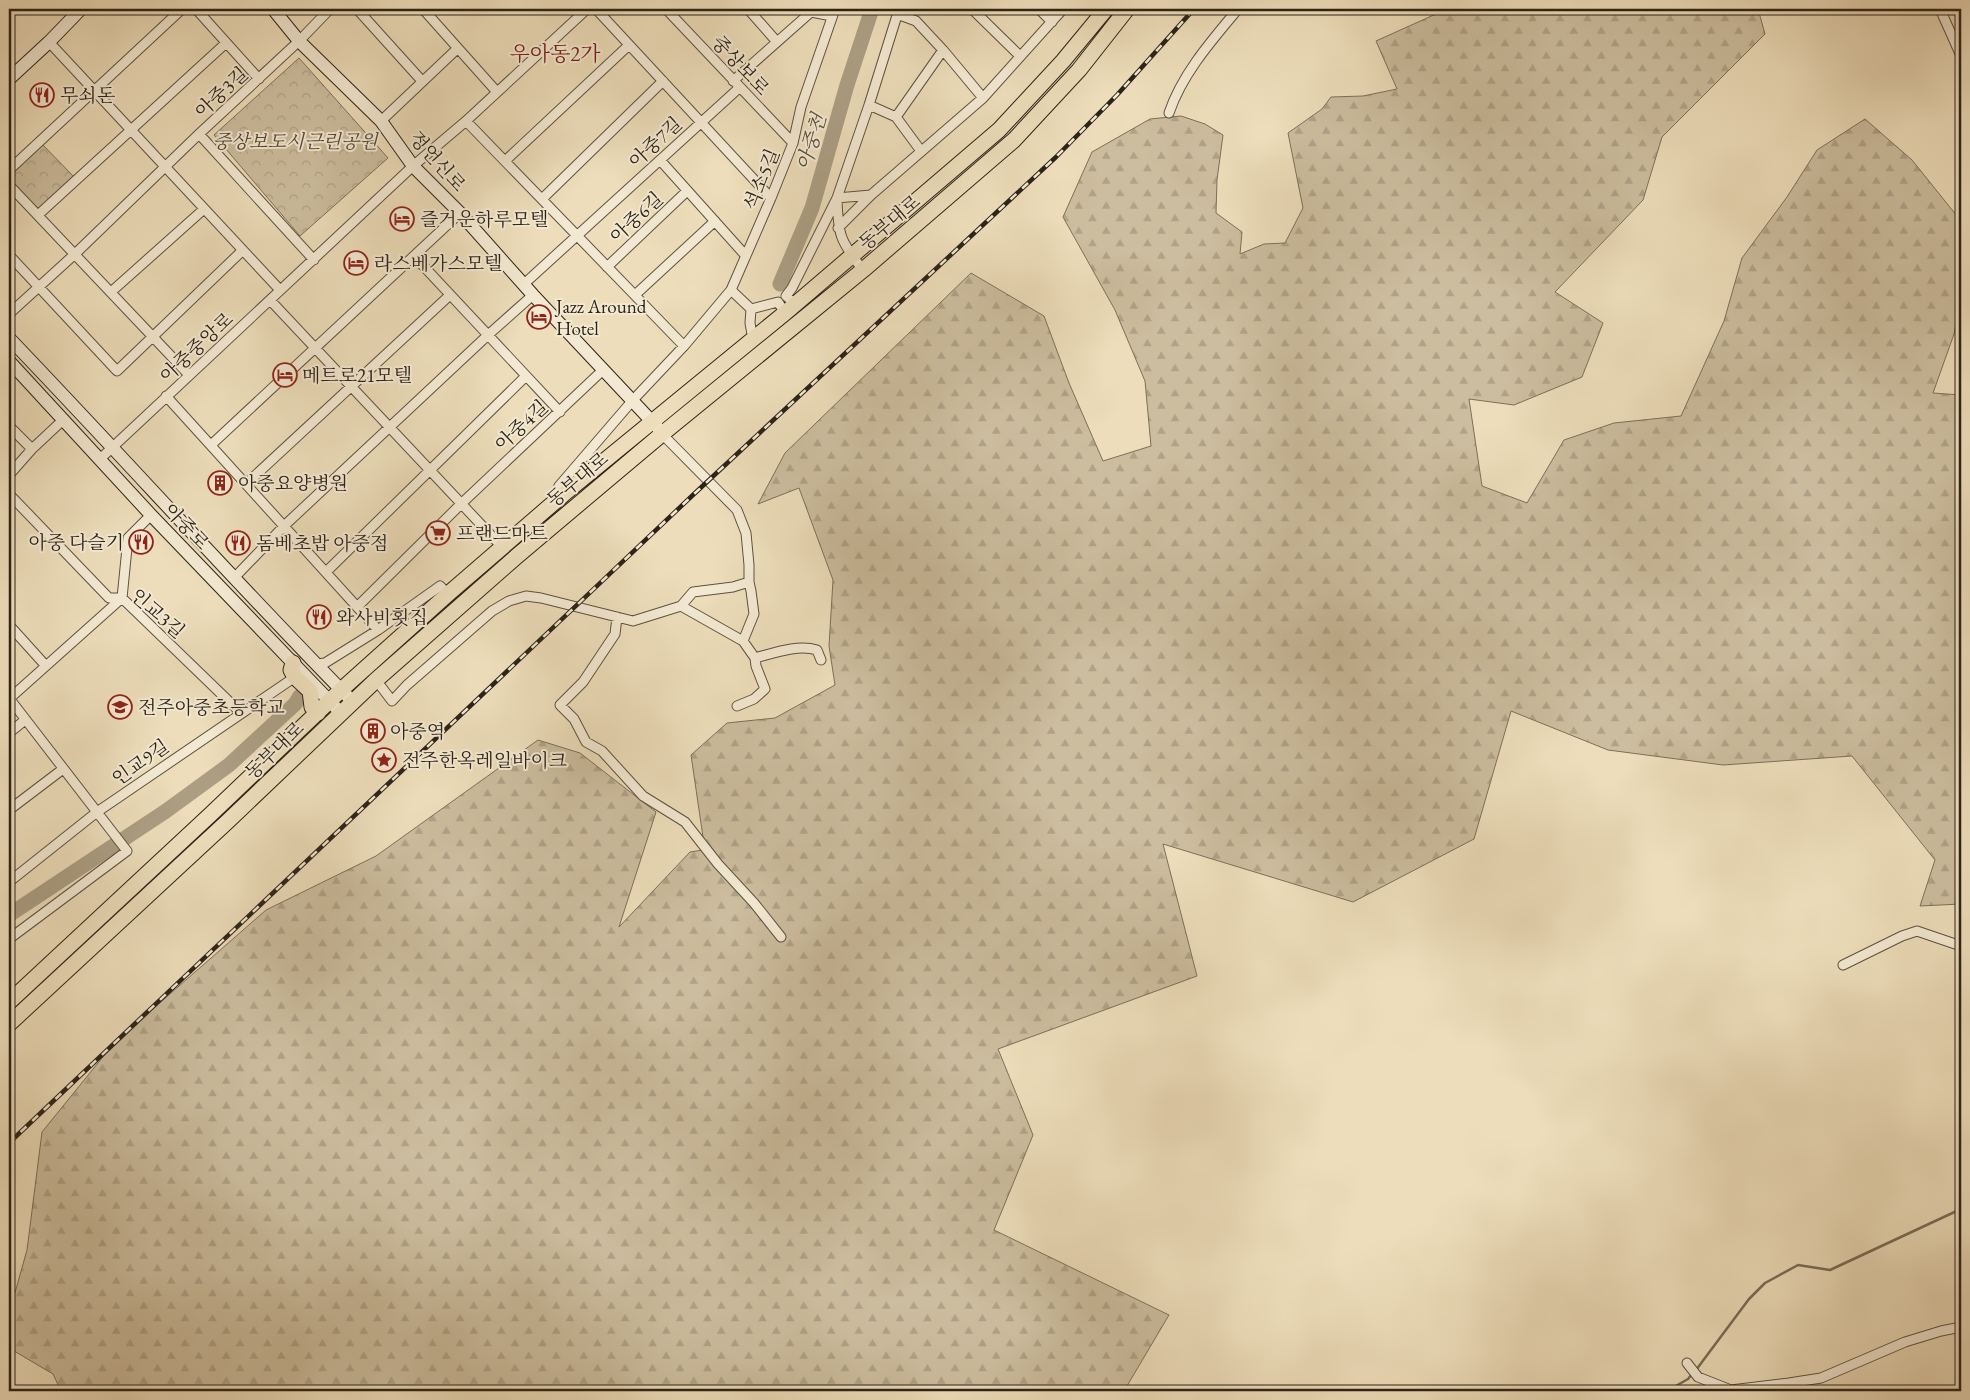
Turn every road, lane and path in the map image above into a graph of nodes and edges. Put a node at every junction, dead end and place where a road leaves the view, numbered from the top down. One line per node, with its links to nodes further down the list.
1 (81, 9): 23 (street)
2 (182, 9): 36 (street)
3 (196, 9): 25 (street)
4 (273, 9): 22 (street, 정언신로)
5 (330, 9): 22 (street, 아중3길)
6 (358, 9): 33 (street)
7 (423, 9): 27 (street)
8 (587, 9): 37 (street, 아중중앙로)
9 (596, 9): 26 (street, 아중7길)
10 (666, 9): 35 (street, 중상보로)
11 (748, 9): 24 (street)
12 (972, 9): 29 (street)
13 (1039, 9): 21 (street)
14 (1063, 9): 21 (street)
15 (1106, 9): 70 (main road, 동부대로)
16 (1127, 9): 75 (main road, 동부대로)
17 (1238, 9): 40 (street)
18 (1940, 9): 30 (street)
19 (898, 11): 28 (street); 39 (street)
20 (834, 12): 24 (street, 아중7길); 47 (street, 석소5길)
21 (1052, 22): 29 (street)
22 (299, 41): 32 (street, 아중3길); 42 (street, 정언신로)
23 (49, 42): 31 (street); 36 (street)
24 (777, 42): 35 (street, 아중7길)
25 (226, 43): 32 (street); 45 (street, 아중3길)
26 (629, 45): 34 (street, 아중7길); 50 (street)
27 (458, 48): 33 (street); 37 (street)
28 (943, 50): 38 (street); 41 (street)
29 (1020, 56): 38 (street)
30 (1961, 56)
31 (9, 79)
32 (259, 79): 46 (street, 아중3길)
33 (422, 81): 42 (street)
34 (663, 81): 44 (street, 아중7길); 60 (street, 아중7길)
35 (736, 84): 44 (street, 아중7길); 47 (street, 중상보로)
36 (94, 89): 45 (street); 53 (street)
37 (497, 92): 43 (street, 아중중앙로)
38 (983, 98): 48 (street)
39 (870, 105): 41 (street); 59 (street)
40 (1169, 113)
41 (896, 117): 48 (street)
42 (381, 121): 52 (street, 정언신로)
43 (466, 121): 50 (street, 아중6길); 52 (street, 아중중앙로)
44 (701, 122): 49 (street, 아중7길); 58 (street, 아중7길)
45 (130, 130): 51 (street); 63 (street, 아중3길)
46 (199, 134): 51 (street, 아중3길); 73 (street)
47 (793, 143): 58 (street, 석소5길)
48 (922, 151): 57 (street)
49 (660, 160): 55 (street, 아중7길); 56 (street)
50 (505, 161): 60 (street, 아중6길)
51 (166, 166): 61 (street); 69 (street, 아중3길)
52 (412, 166): 62 (street, 정언신로); 73 (street, 아중중앙로)
53 (9, 170)
54 (9, 185): 63 (street)
55 (632, 186): 66 (street, 아중6길)
56 (688, 191): 64 (street); 74 (street, 아중6길)
57 (871, 195): 59 (street); 65 (street)
58 (771, 198): 72 (street, 석소5길)
59 (837, 198): 65 (street); 85 (street)
60 (542, 199): 66 (street, 아중6길)
61 (204, 209): 67 (street); 80 (street)
62 (460, 213): 71 (street); 76 (street, 정언신로)
63 (38, 215): 69 (street)
64 (715, 221): 72 (street); 82 (street)
65 (838, 228): 70 (street)
66 (578, 236): 74 (street, 아중6길); 76 (street)
67 (243, 250): 78 (street); 89 (street)
68 (9, 254): 77 (street)
69 (75, 254): 77 (street, 아중3길); 80 (street)
70 (851, 255): 75 (street); 85 (main road, 동부대로)
71 (414, 256): 81 (street); 93 (street)
72 (746, 256): 79 (street, 석소5길)
73 (314, 260): 78 (street, 아중중앙로)
74 (608, 267): 82 (street, 아중6길)
75 (863, 270): 106 (main road, 동부대로)
76 (524, 284): 83 (street, 정언신로)
77 (39, 286): 87 (street, 아중3길); 89 (street)
78 (280, 290): 84 (street, 아중중앙로)
79 (731, 290): 86 (street); 92 (street, 석소5길)
80 (111, 292): 89 (street)
81 (450, 295): 88 (street); 98 (street)
82 (635, 295): 92 (street, 아중6길)
83 (533, 296): 88 (street); 95 (street, 정언신로)
84 (270, 300): 93 (street); 96 (street, 아중중앙로)
85 (786, 304): 86 (street); 91 (main road, 동부대로)
86 (751, 308): 91 (street)
87 (9, 314)
88 (488, 335): 97 (street); 105 (street)
89 (152, 336): 96 (street)
90 (9, 338): 108 (street, 아중로)
91 (753, 340): 103 (main road, 동부대로)
92 (684, 346): 100 (street, 석소5길)
93 (315, 348): 98 (street); 107 (street)
94 (9, 361): 102 (street, 아중로)
95 (604, 370): 100 (street, 정언신로); 101 (street, 아중4길)
96 (189, 375): 99 (street, 아중중앙로)
97 (526, 376): 101 (street); 111 (street, 아중4길)
98 (351, 387): 105 (street); 113 (street)
99 (166, 396): 107 (street); 108 (street, 아중중앙로)
100 (633, 400): 103 (street, 정언신로); 114 (street, 석소5길)
101 (560, 412): 116 (street, 아중4길)
102 (63, 420): 109 (street); 110 (street, 아중로)
103 (653, 422): 106 (street, 정언신로); 114 (main road, 동부대로)
104 (9, 426): 109 (street)
105 (389, 428): 111 (street); 119 (street)
106 (662, 434): 123 (street); 137 (main road, 동부대로)
107 (211, 445): 113 (street)
108 (113, 447): 110 (street, 아중중앙로); 122 (street, 아중로)
109 (32, 449): 112 (street)
110 (100, 459): 118 (street, 아중로)
111 (430, 470): 116 (street); 121 (street, 아중4길)
112 (9, 475)
113 (246, 484): 119 (street)
114 (565, 493): 120 (main road, 동부대로)
115 (10, 496): 117 (street, 인교3길); 125 (street, 인교3길)
116 (461, 504): 120 (street); 126 (street, 아중4길)
117 (9, 508)
118 (151, 515): 125 (street); 136 (street, 아중로)
119 (284, 526): 121 (street); 122 (street)
120 (502, 548): 124 (main road, 동부대로)
121 (326, 572): 126 (street)
122 (234, 578): 134 (street, 아중로)
123 (748, 582): 127 (street); 131 (street)
124 (448, 594): 130 (street); 138 (main road, 동부대로)
125 (122, 598): 135 (street); 143 (street, 인교3길)
126 (357, 606): 130 (street)
127 (680, 606): 128 (street); 131 (street)
128 (617, 617): 137 (street); 152 (street)
129 (9, 625): 135 (street)
130 (378, 630): 134 (street)
131 (743, 641): 132 (street)
132 (755, 658): 133 (street); 142 (street)
133 (821, 660)
134 (316, 664): 138 (street, 아중로)
135 (46, 666): 139 (street)
136 (294, 670): 140 (street, 아중로); 143 (street, 인교9길); 144 (main road)
137 (376, 680): 141 (main road, 동부대로)
138 (341, 690): 140 (main road, 동부대로); 141 (street, 아중로)
139 (9, 698): 146 (street)
140 (330, 701): 144 (main road, 동부대로); 145 (street, 아중로)
141 (352, 702): 145 (main road, 동부대로)
142 (737, 706)
143 (241, 713): 150 (street, 인교9길)
144 (318, 713): 156 (main road, 동부대로)
145 (341, 714): 157 (main road, 동부대로)
146 (25, 720): 147 (street); 148 (street)
147 (9, 733)
148 (63, 770): 149 (street); 150 (street)
149 (9, 810)
150 (99, 816): 151 (street, 인교9길); 153 (street)
151 (9, 882)
152 (781, 937)
153 (9, 939)
154 (1961, 946): 155 (street)
155 (1843, 965)
156 (9, 1002)
157 (9, 1024)
158 (1961, 1327): 159 (street)
159 (1689, 1365)

